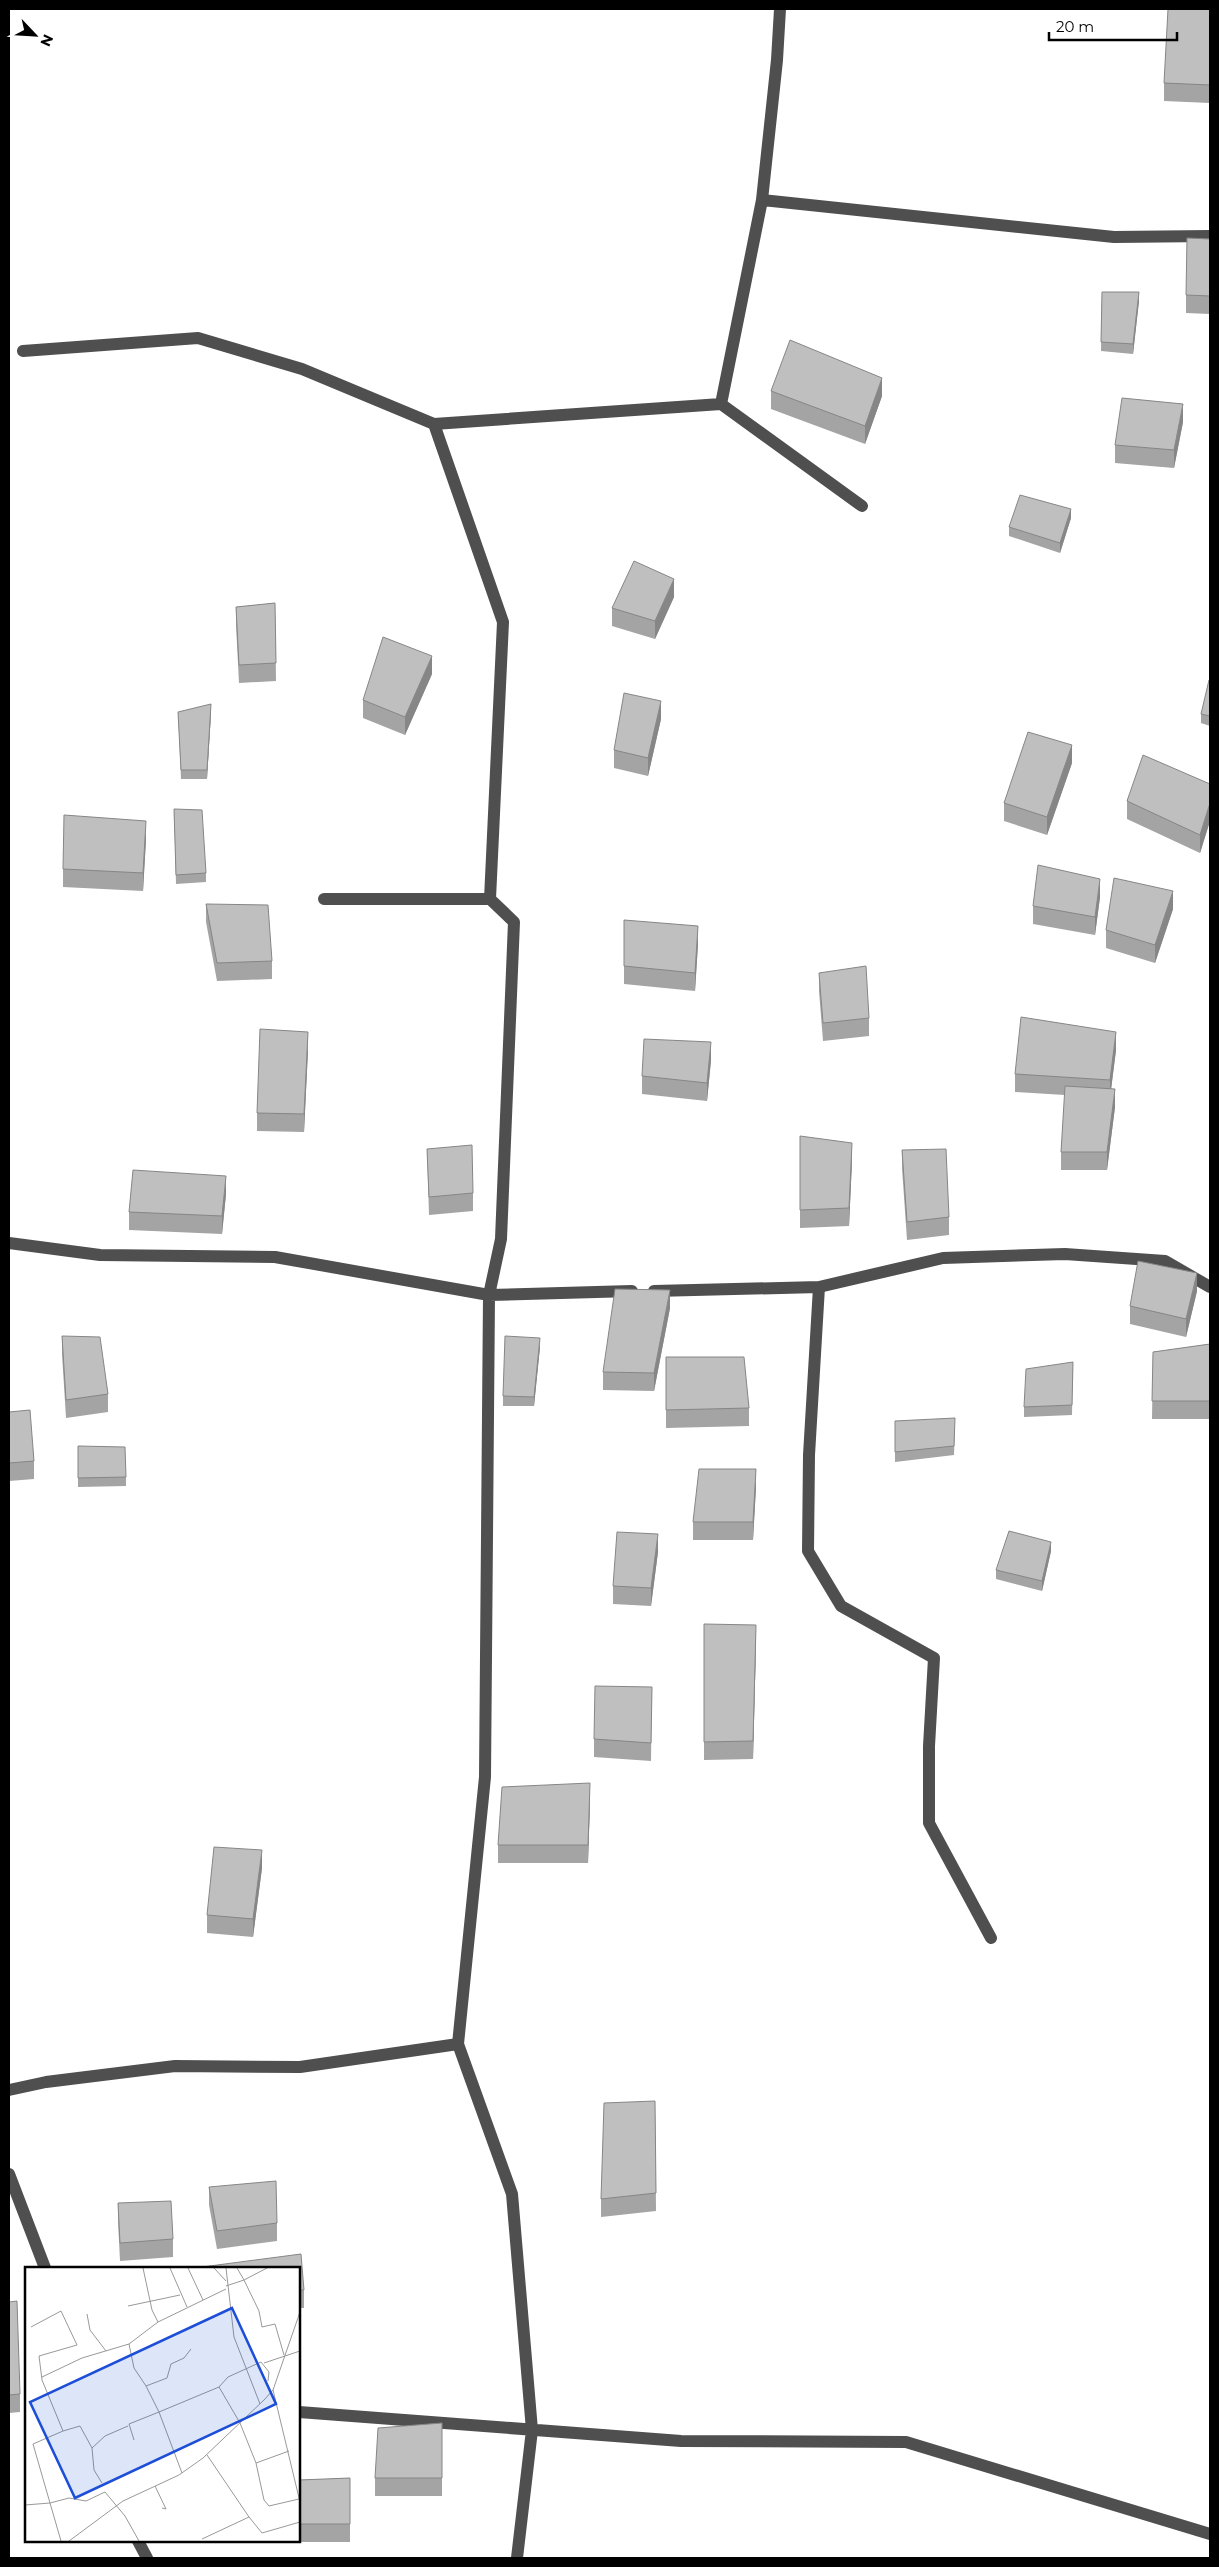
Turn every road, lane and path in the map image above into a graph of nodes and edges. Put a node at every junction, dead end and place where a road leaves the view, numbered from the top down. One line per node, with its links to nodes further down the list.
1 (780, 9): 2 (street)
2 (762, 200): 3 (street); 5 (street)
3 (1210, 236)
4 (23, 352): 6 (street)
5 (721, 404): 6 (street); 7 (street)
6 (434, 424): 9 (street)
7 (862, 506)
8 (324, 898): 9 (street)
9 (490, 899): 13 (street)
10 (9, 1243): 13 (street)
11 (1210, 1286): 12 (street)
12 (819, 1288): 13 (street); 14 (street)
13 (489, 1295): 15 (street)
14 (991, 1938)
15 (458, 2044): 16 (street); 20 (street)
16 (9, 2090)
17 (9, 2174): 18 (street)
18 (45, 2267)
19 (300, 2412): 20 (street)
20 (532, 2430): 21 (street); 24 (street)
21 (1210, 2534)
22 (138, 2542): 23 (street)
23 (146, 2558)
24 (517, 2558)

